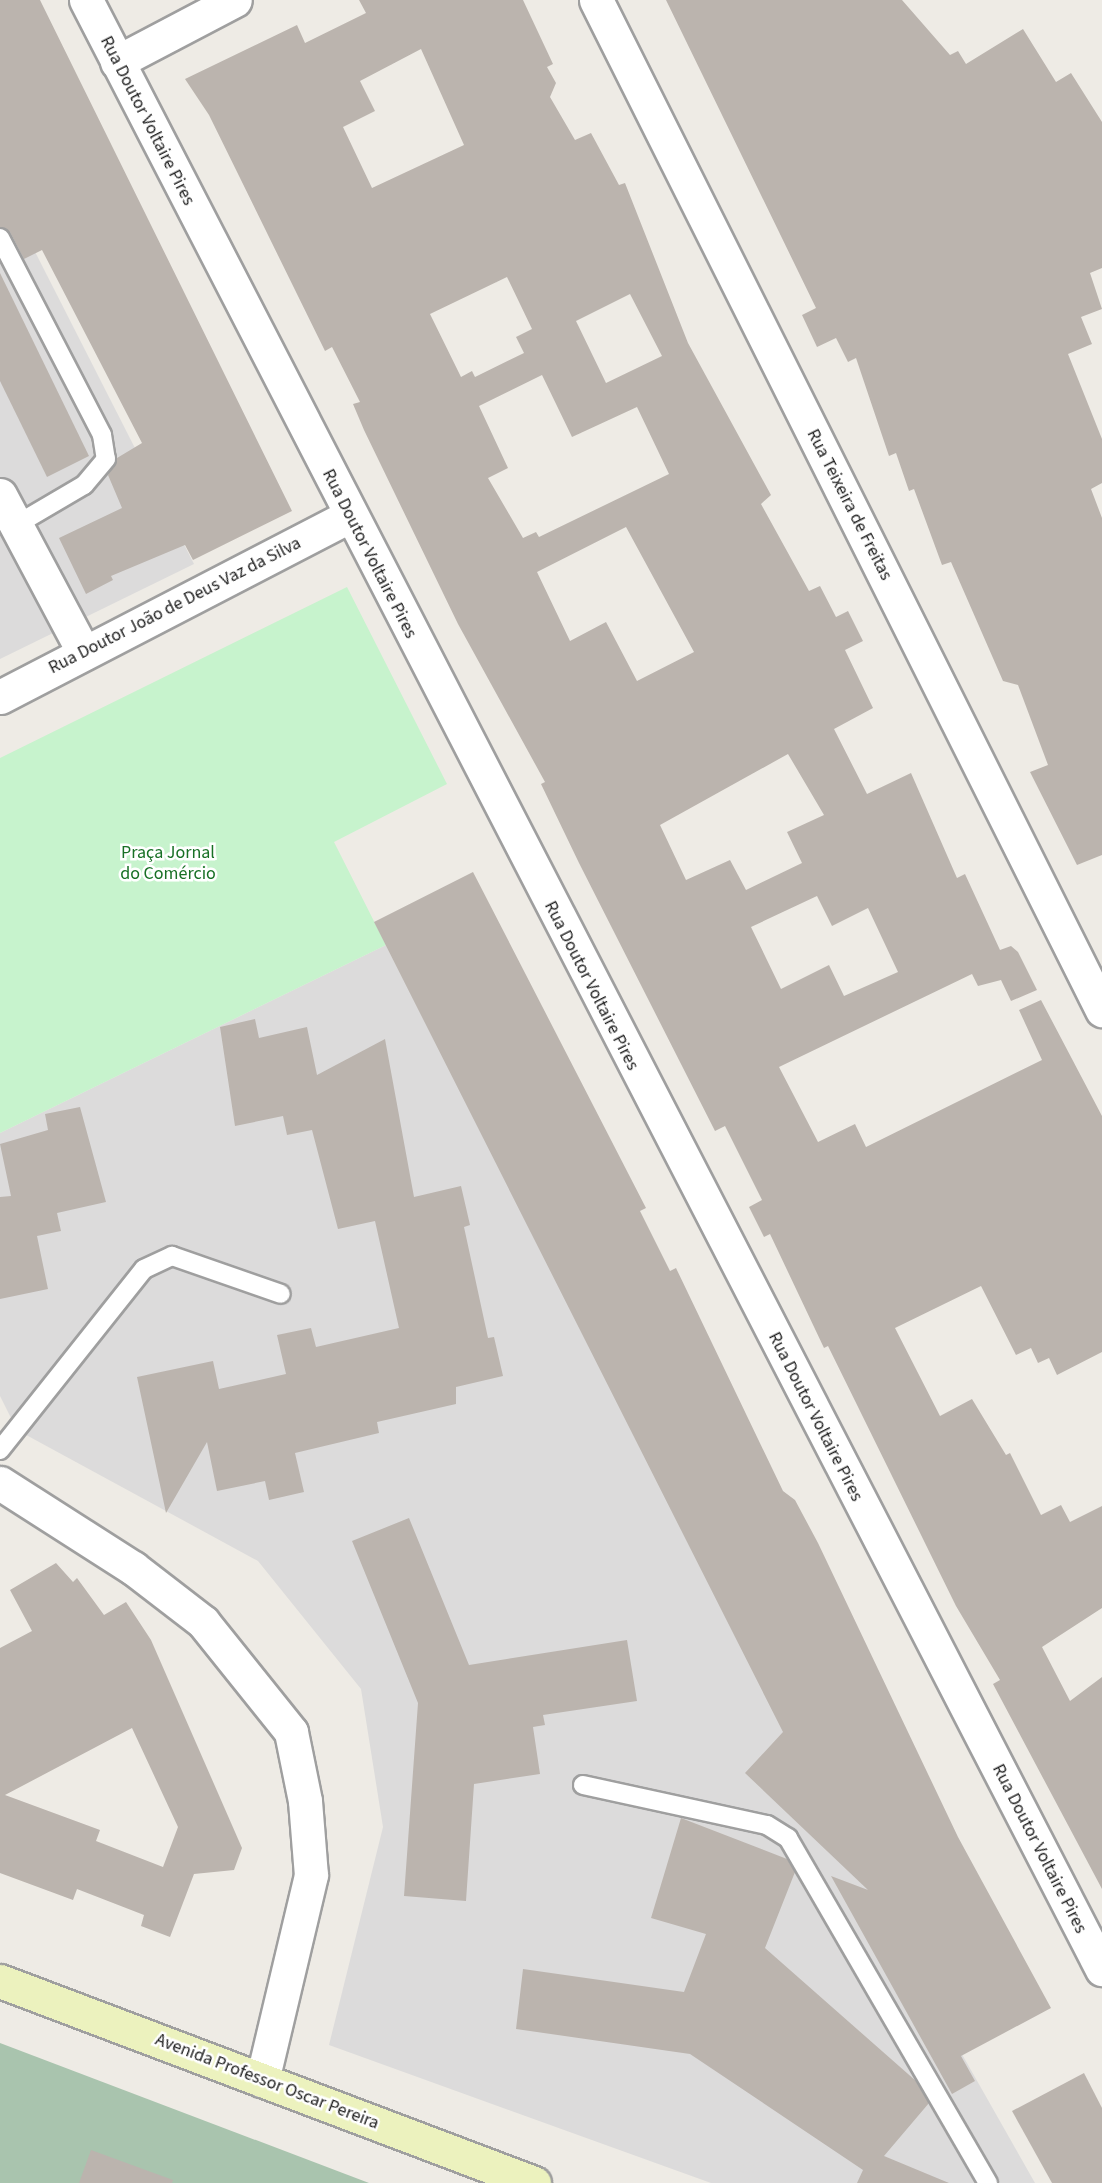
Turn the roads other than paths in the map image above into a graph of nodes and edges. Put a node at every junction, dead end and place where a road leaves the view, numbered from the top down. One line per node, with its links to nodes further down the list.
1 (86, 0): 4 (street, Rua Doutor Voltaire Pires)
2 (236, 0): 4 (street)
3 (596, 0): 11 (street, Rua Teixeira de Freitas)
4 (117, 62): 7 (street, Rua Doutor Voltaire Pires)
5 (0, 238): 8 (lane)
6 (0, 495): 8 (street)
7 (349, 516): 9 (street, Rua Doutor João de Deus Vaz da Silva); 16 (street, Rua Doutor Voltaire Pires)
8 (16, 525): 9 (street)
9 (84, 653): 10 (street, Rua Doutor João de Deus Vaz da Silva)
10 (0, 697)
11 (1102, 1010)
12 (281, 1294): 13 (lane)
13 (0, 1450)
14 (0, 1483): 18 (street)
15 (583, 1785): 20 (lane)
16 (1102, 1970)
17 (0, 1981): 18 (main road, Avenida Professor Oscar Pereira)
18 (262, 2080): 19 (main road, Avenida Professor Oscar Pereira)
19 (534, 2183)
20 (988, 2183)

